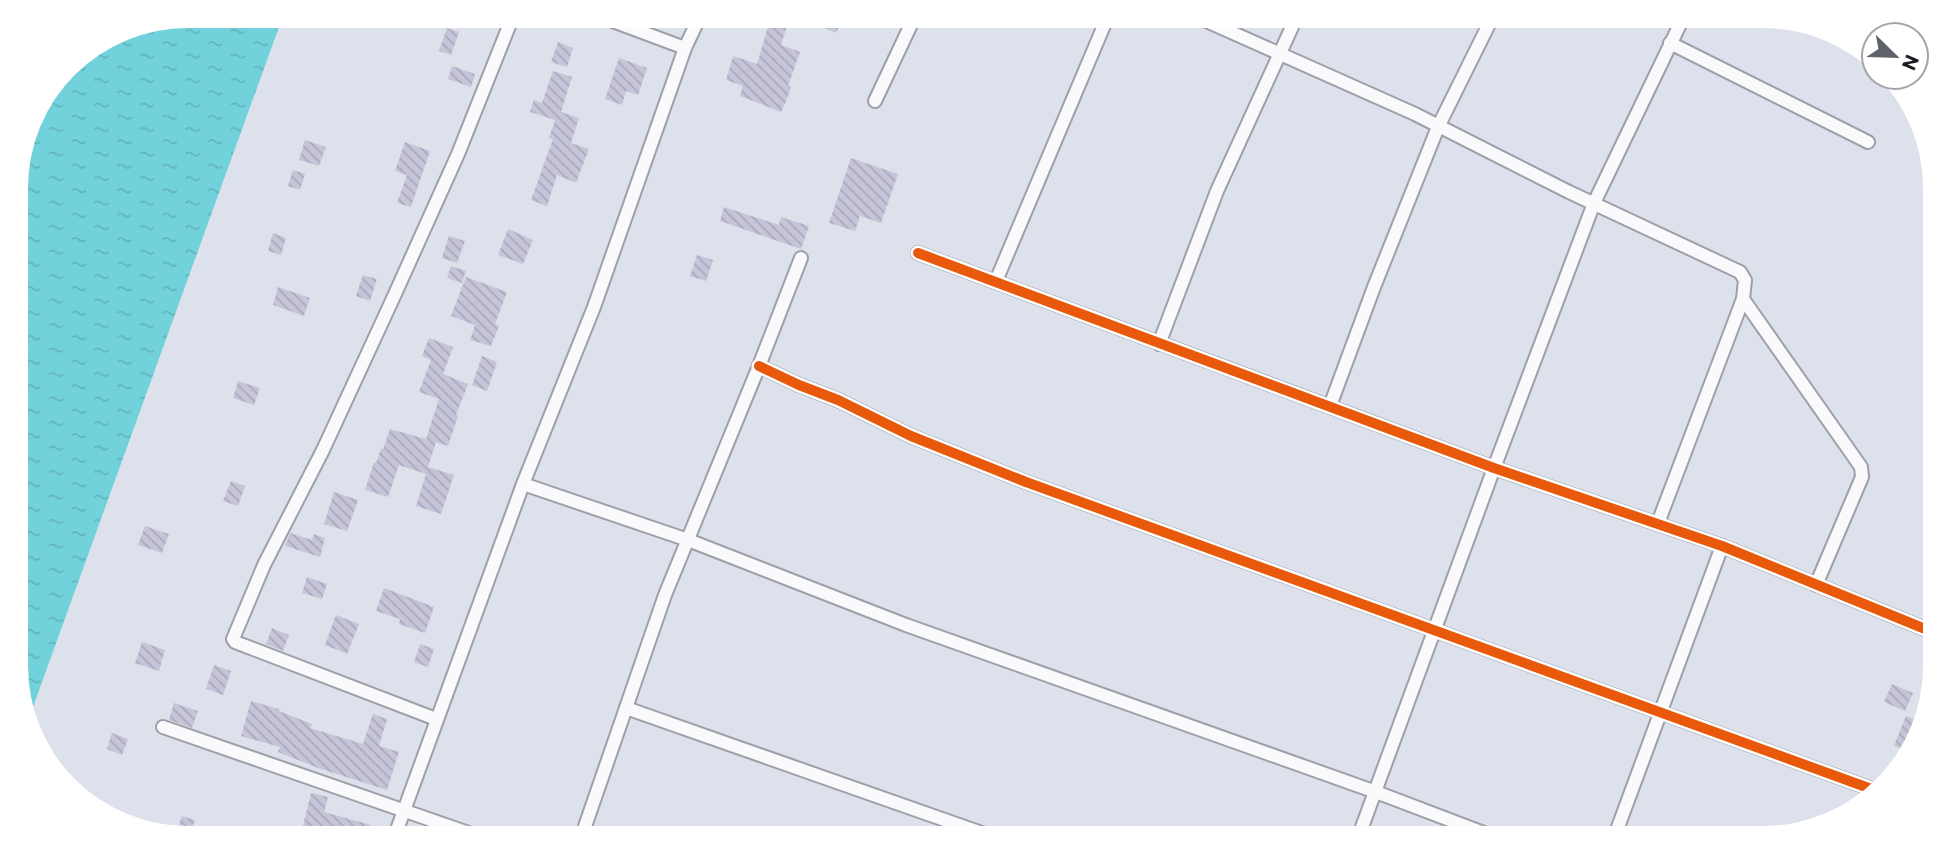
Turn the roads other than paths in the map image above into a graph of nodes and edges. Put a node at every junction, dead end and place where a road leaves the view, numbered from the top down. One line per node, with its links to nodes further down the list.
1 (508, 28): 34 (street)
2 (631, 28): 11 (street)
3 (694, 28): 11 (street)
4 (909, 28): 13 (street)
5 (1103, 28): 19 (street)
6 (1222, 28): 12 (street)
7 (1291, 28): 12 (street)
8 (1487, 28): 14 (street)
9 (1678, 28): 10 (street)
10 (1670, 43): 15 (street); 16 (street)
11 (685, 48): 25 (street)
12 (1279, 53): 14 (street); 21 (street)
13 (875, 101)
14 (1438, 127): 16 (street); 23 (street)
15 (1868, 142)
16 (1594, 203): 20 (street); 24 (street)
17 (918, 253): 19 (street)
18 (800, 258): 22 (street)
19 (996, 281): 21 (street)
20 (1742, 299): 26 (street); 29 (street)
21 (1159, 344): 23 (street)
22 (759, 366): 27 (street); 31 (street)
23 (1330, 406): 24 (street)
24 (1494, 468): 26 (street); 31 (street)
25 (523, 484): 27 (street); 34 (street)
26 (1658, 523): 28 (street)
27 (688, 541): 32 (street); 37 (street)
28 (1722, 546): 29 (street); 33 (street)
29 (1816, 585): 30 (street)
30 (1923, 628)
31 (1436, 630): 33 (street); 37 (street)
32 (626, 708): 41 (street); 42 (street)
33 (1662, 712): 36 (street); 45 (street)
34 (436, 719): 38 (street)
35 (163, 727): 38 (street)
36 (1867, 787)
37 (1376, 792): 43 (street); 44 (street)
38 (404, 811): 39 (street); 40 (street)
39 (398, 826)
40 (448, 826)
41 (585, 826)
42 (962, 826)
43 (1363, 826)
44 (1465, 826)
45 (1619, 826)

